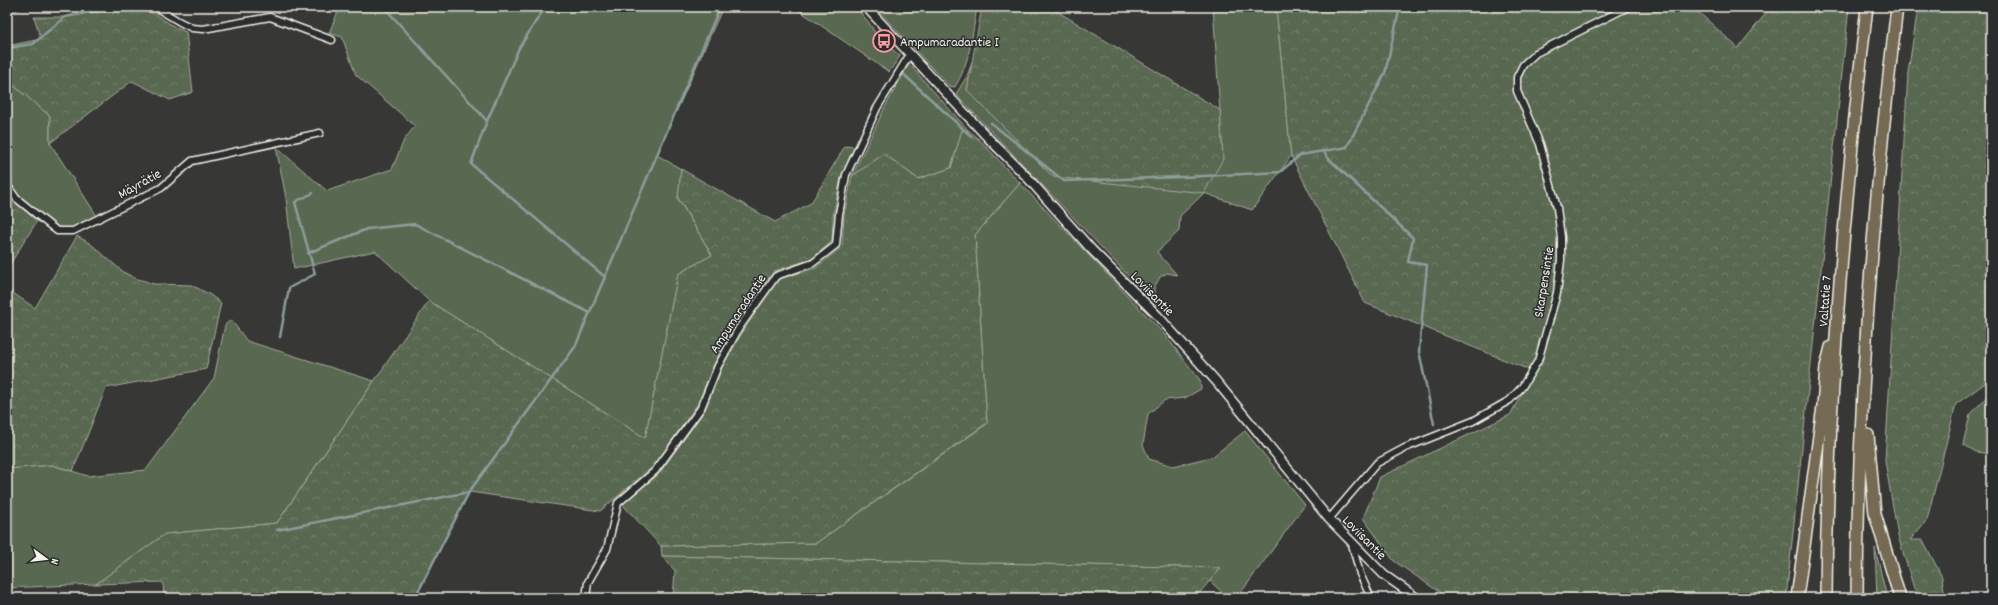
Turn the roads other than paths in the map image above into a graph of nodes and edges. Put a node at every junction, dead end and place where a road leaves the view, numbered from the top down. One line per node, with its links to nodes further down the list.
1 (155, 7): 6 (street)
2 (866, 7): 7 (main road, Loviisantie)
3 (1628, 7): 12 (street, Skarpensintie)
4 (1867, 7): 11 (highway, Valtatie 7)
5 (1897, 7): 10 (highway)
6 (332, 40)
7 (910, 54): 12 (main road, Loviisantie); 14 (street, Ampumaradantie)
8 (320, 133): 9 (street, Mäyrätie)
9 (7, 185)
10 (1868, 315): 19 (highway); 20 (highway)
11 (1837, 321): 17 (highway); 18 (highway, Valtatie 7)
12 (1329, 519): 13 (main road, Loviisantie)
13 (1352, 544): 15 (street); 16 (main road, Loviisantie)
14 (586, 598)
15 (1371, 598)
16 (1417, 598)
17 (1797, 598)
18 (1826, 598)
19 (1857, 598)
20 (1900, 598)

